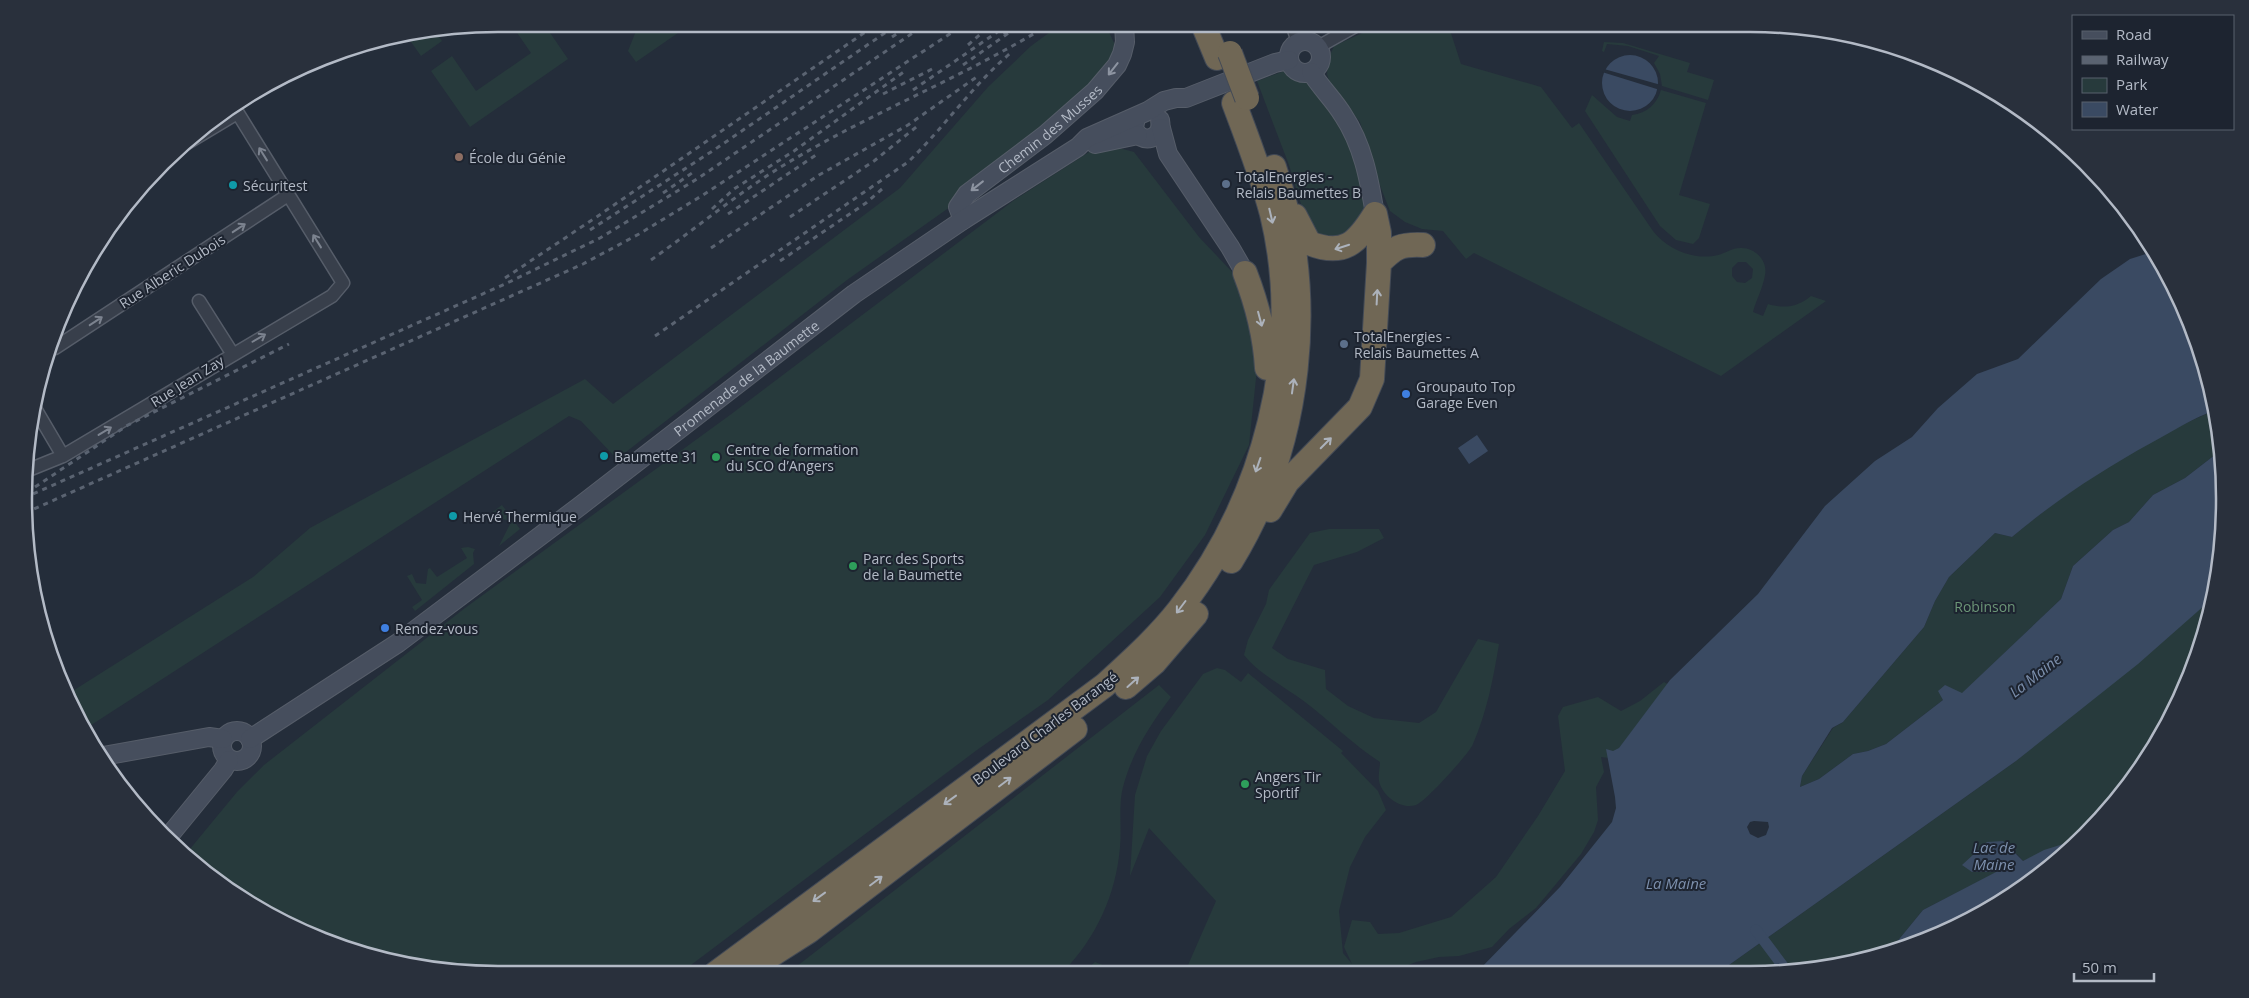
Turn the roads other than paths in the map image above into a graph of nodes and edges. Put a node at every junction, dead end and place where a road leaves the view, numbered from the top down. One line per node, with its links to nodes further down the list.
1 (1124, 32): 22 (street, Chemin des Musses, one-way to 22)
2 (1209, 32): 8 (highway, Boulevard Charles Barangé)
3 (1220, 32): 8 (highway, Boulevard Charles Barangé)
4 (1295, 32): 6 (street)
5 (1344, 32): 7 (street)
6 (1298, 42): 7 (street); 9 (street)
7 (1318, 46): 10 (street)
8 (1223, 56): 11 (highway, Boulevard Charles Barangé)
9 (1289, 60): 10 (street); 13 (street, Promenade de la Baumette)
10 (1311, 72): 21 (street)
11 (1241, 101): 14 (highway, Boulevard Charles Barangé); 20 (highway, Boulevard Charles Barangé)
12 (238, 113): 19 (street, one-way to 12)
13 (1152, 120): 15 (street, Promenade de la Baumette); 15 (street); 16 (street, Promenade de la Baumette); 17 (street)
14 (1244, 129): 18 (highway); 30 (highway, Boulevard Charles Barangé, one-way to 30)
15 (1142, 137): 16 (street, Promenade de la Baumette); 17 (street)
16 (1078, 147): 22 (street, Promenade de la Baumette)
17 (1168, 154): 25 (street)
18 (1235, 154)
19 (288, 196): 27 (street, Rue Alberic Dubois, one-way to 19); 28 (street, Rue Jean Zay, one-way to 19)
20 (1286, 203): 21 (highway, one-way to 20); 33 (highway, Boulevard Charles Barangé, one-way to 20)
21 (1375, 214): 24 (highway)
22 (963, 220): 35 (street, Promenade de la Baumette)
23 (1423, 245): 24 (highway)
24 (1379, 263): 33 (highway, one-way to 24)
25 (1245, 273): 30 (highway, one-way to 30)
26 (199, 301): 28 (street)
27 (58, 346)
28 (232, 353): 31 (street, Rue Jean Zay, one-way to 28)
29 (40, 415): 31 (street)
30 (1270, 418): 40 (highway, Boulevard Charles Barangé, one-way to 40)
31 (63, 456): 32 (street, Rue Jean Zay)
32 (33, 469)
33 (1249, 532): 39 (highway, Boulevard Charles Barangé, one-way to 33)
34 (223, 739): 35 (street); 36 (street); 37 (street)
35 (250, 739): 37 (street)
36 (109, 755)
37 (229, 760): 38 (street)
38 (172, 832)
39 (809, 931): 41 (highway, Boulevard Charles Barangé); 42 (highway)
40 (726, 966)
41 (755, 966)
42 (772, 966)

